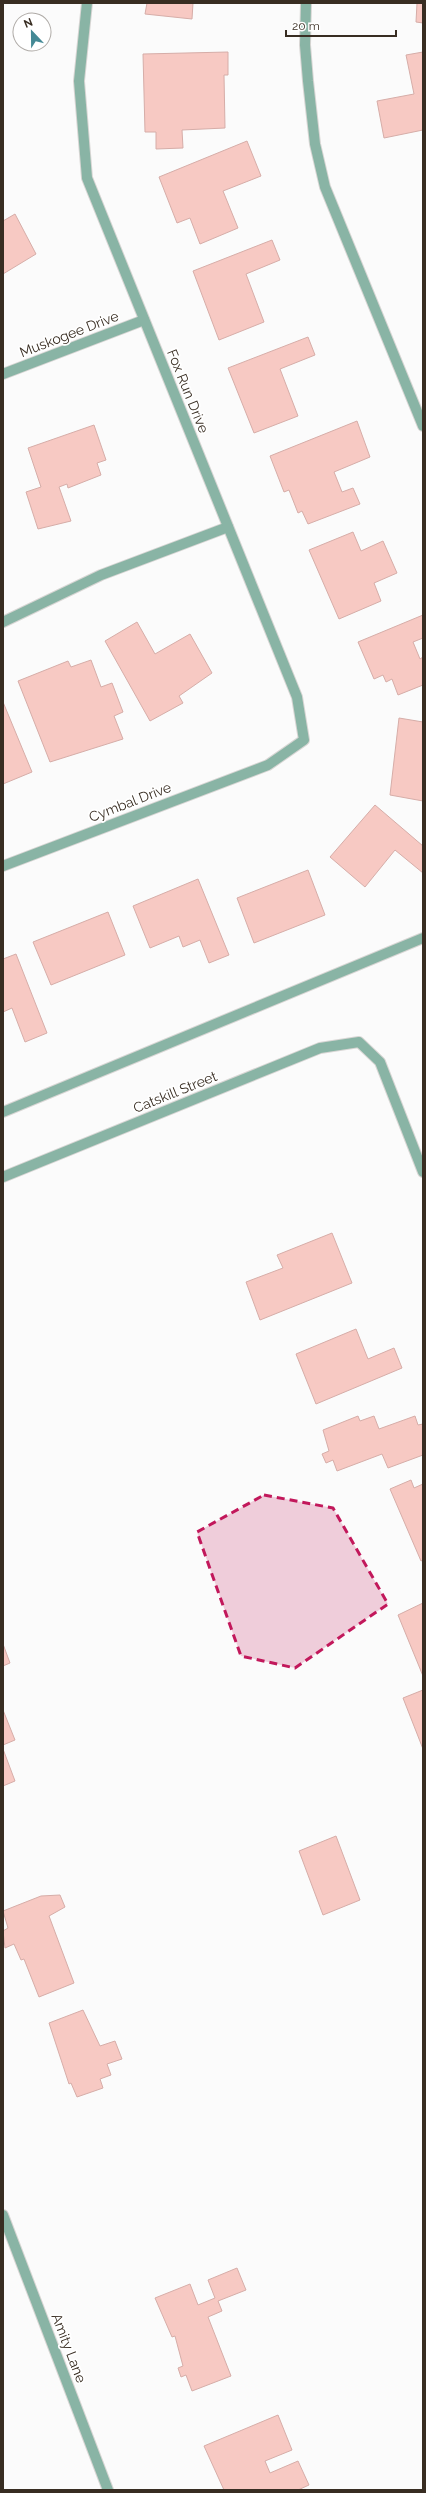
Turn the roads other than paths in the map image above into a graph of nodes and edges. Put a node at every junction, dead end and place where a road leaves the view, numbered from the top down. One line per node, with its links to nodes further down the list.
1 (87, 3): 3 (street, Fox Run Drive)
2 (306, 3): 5 (street)
3 (144, 320): 4 (street, Muskogee Drive); 6 (street, Fox Run Drive)
4 (3, 374)
5 (423, 426)
6 (228, 527): 7 (street); 8 (street, Fox Run Drive)
7 (3, 622)
8 (268, 765): 9 (street, Cymbal Drive)
9 (3, 866)
10 (423, 938): 11 (street)
11 (3, 1112)
12 (423, 1172): 13 (street, Catskill Street)
13 (3, 1177)
14 (3, 2216): 15 (street, Amity Lane)
15 (108, 2490)

